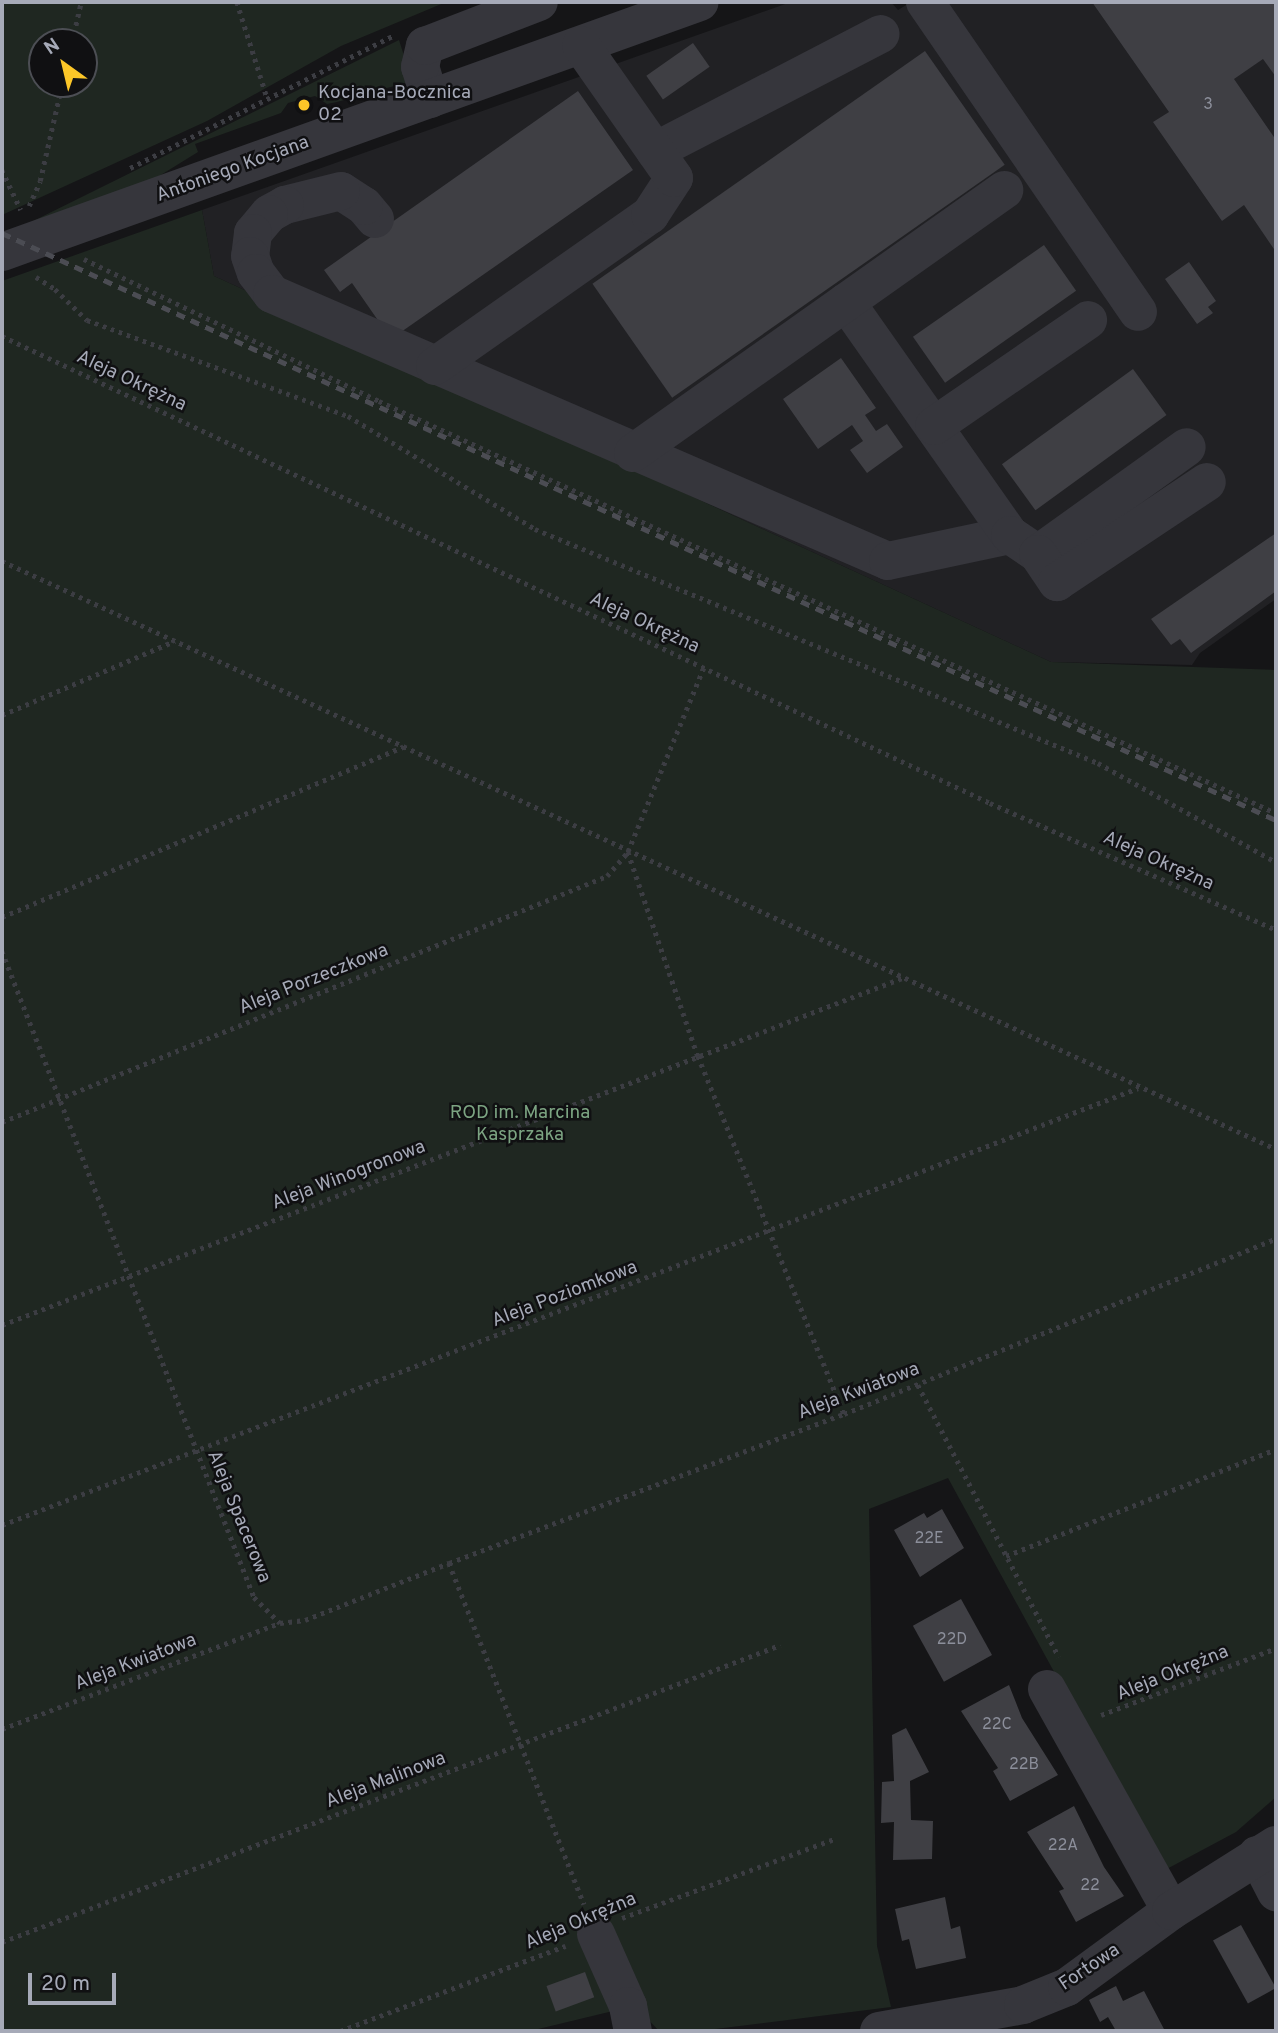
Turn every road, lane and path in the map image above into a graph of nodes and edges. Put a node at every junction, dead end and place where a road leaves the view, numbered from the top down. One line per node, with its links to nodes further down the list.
1 (81, 2): 6 (path)
2 (237, 2): 10 (path)
3 (539, 2): 12 (street)
4 (700, 2): 9 (street, Antoniego Kocjana)
5 (925, 2): 24 (street)
6 (75, 28)
7 (401, 32): 10 (path)
8 (881, 34): 13 (street)
9 (581, 45): 12 (street, Antoniego Kocjana); 13 (street)
10 (267, 97): 15 (path)
11 (59, 98): 18 (path)
12 (430, 99): 21 (street, Antoniego Kocjana)
13 (655, 151): 27 (street)
14 (2, 170): 18 (path)
15 (125, 170)
16 (1004, 190): 23 (street)
17 (36, 211): 18 (path)
18 (24, 217)
19 (375, 219): 27 (street)
20 (72, 251): 38 (path)
21 (2, 252)
22 (33, 275): 40 (path)
23 (846, 302): 28 (street); 30 (street)
24 (1138, 312)
25 (1088, 320): 28 (street)
26 (2, 336): 35 (path, Aleja Okrężna)
27 (435, 366): 30 (street)
28 (934, 426): 32 (street)
29 (1187, 447): 32 (street)
30 (633, 453): 32 (street)
31 (1207, 482): 32 (street)
32 (1024, 545)
33 (2, 561): 34 (path)
34 (175, 641): 36 (path); 37 (path)
35 (704, 668): 39 (path); 42 (path, Aleja Okrężna)
36 (2, 715)
37 (403, 747): 39 (path); 41 (path)
38 (1276, 813)
39 (628, 852): 44 (path); 45 (path); 47 (path, Aleja Porzeczkowa)
40 (1276, 862)
41 (2, 917)
42 (1276, 930)
43 (2, 951): 47 (path, Aleja Spacerowa)
44 (903, 978): 45 (path, Aleja Winogronowa); 46 (path)
45 (698, 1056): 50 (path); 52 (path, Aleja Winogronowa)
46 (1138, 1088): 49 (path); 50 (path, Aleja Poziomkowa)
47 (59, 1100): 48 (path, Aleja Porzeczkowa); 52 (path, Aleja Spacerowa)
48 (2, 1122)
49 (1276, 1149)
50 (771, 1232): 55 (path); 57 (path, Aleja Poziomkowa)
51 (1276, 1239): 54 (path, Aleja Kwiatowa)
52 (128, 1277): 53 (path, Aleja Winogronowa); 57 (path, Aleja Spacerowa)
53 (2, 1325)
54 (918, 1385): 55 (path, Aleja Kwiatowa); 59 (path)
55 (844, 1414): 60 (path, Aleja Kwiatowa)
56 (1276, 1449): 59 (path)
57 (196, 1450): 58 (path, Aleja Poziomkowa); 61 (path, Aleja Spacerowa)
58 (2, 1525)
59 (1006, 1556): 64 (path)
60 (449, 1563): 61 (path); 67 (path)
61 (279, 1623): 66 (path, Aleja Kwiatowa)
62 (780, 1644): 67 (path, Aleja Malinowa)
63 (1276, 1648): 65 (path, Aleja Okrężna)
64 (1055, 1676): 71 (street)
65 (1094, 1715)
66 (2, 1730)
67 (520, 1744): 72 (path); 73 (path, Aleja Malinowa)
68 (835, 1839): 72 (path, Aleja Okrężna)
69 (1266, 1850): 70 (street); 71 (street, Fortowa)
70 (1276, 1892)
71 (1171, 1911): 74 (street, Fortowa)
72 (596, 1934): 75 (path, Aleja Okrężna); 76 (street)
73 (2, 1942)
74 (1021, 2018): 77 (street, Fortowa)
75 (340, 2031)
76 (633, 2031)
77 (878, 2031)

